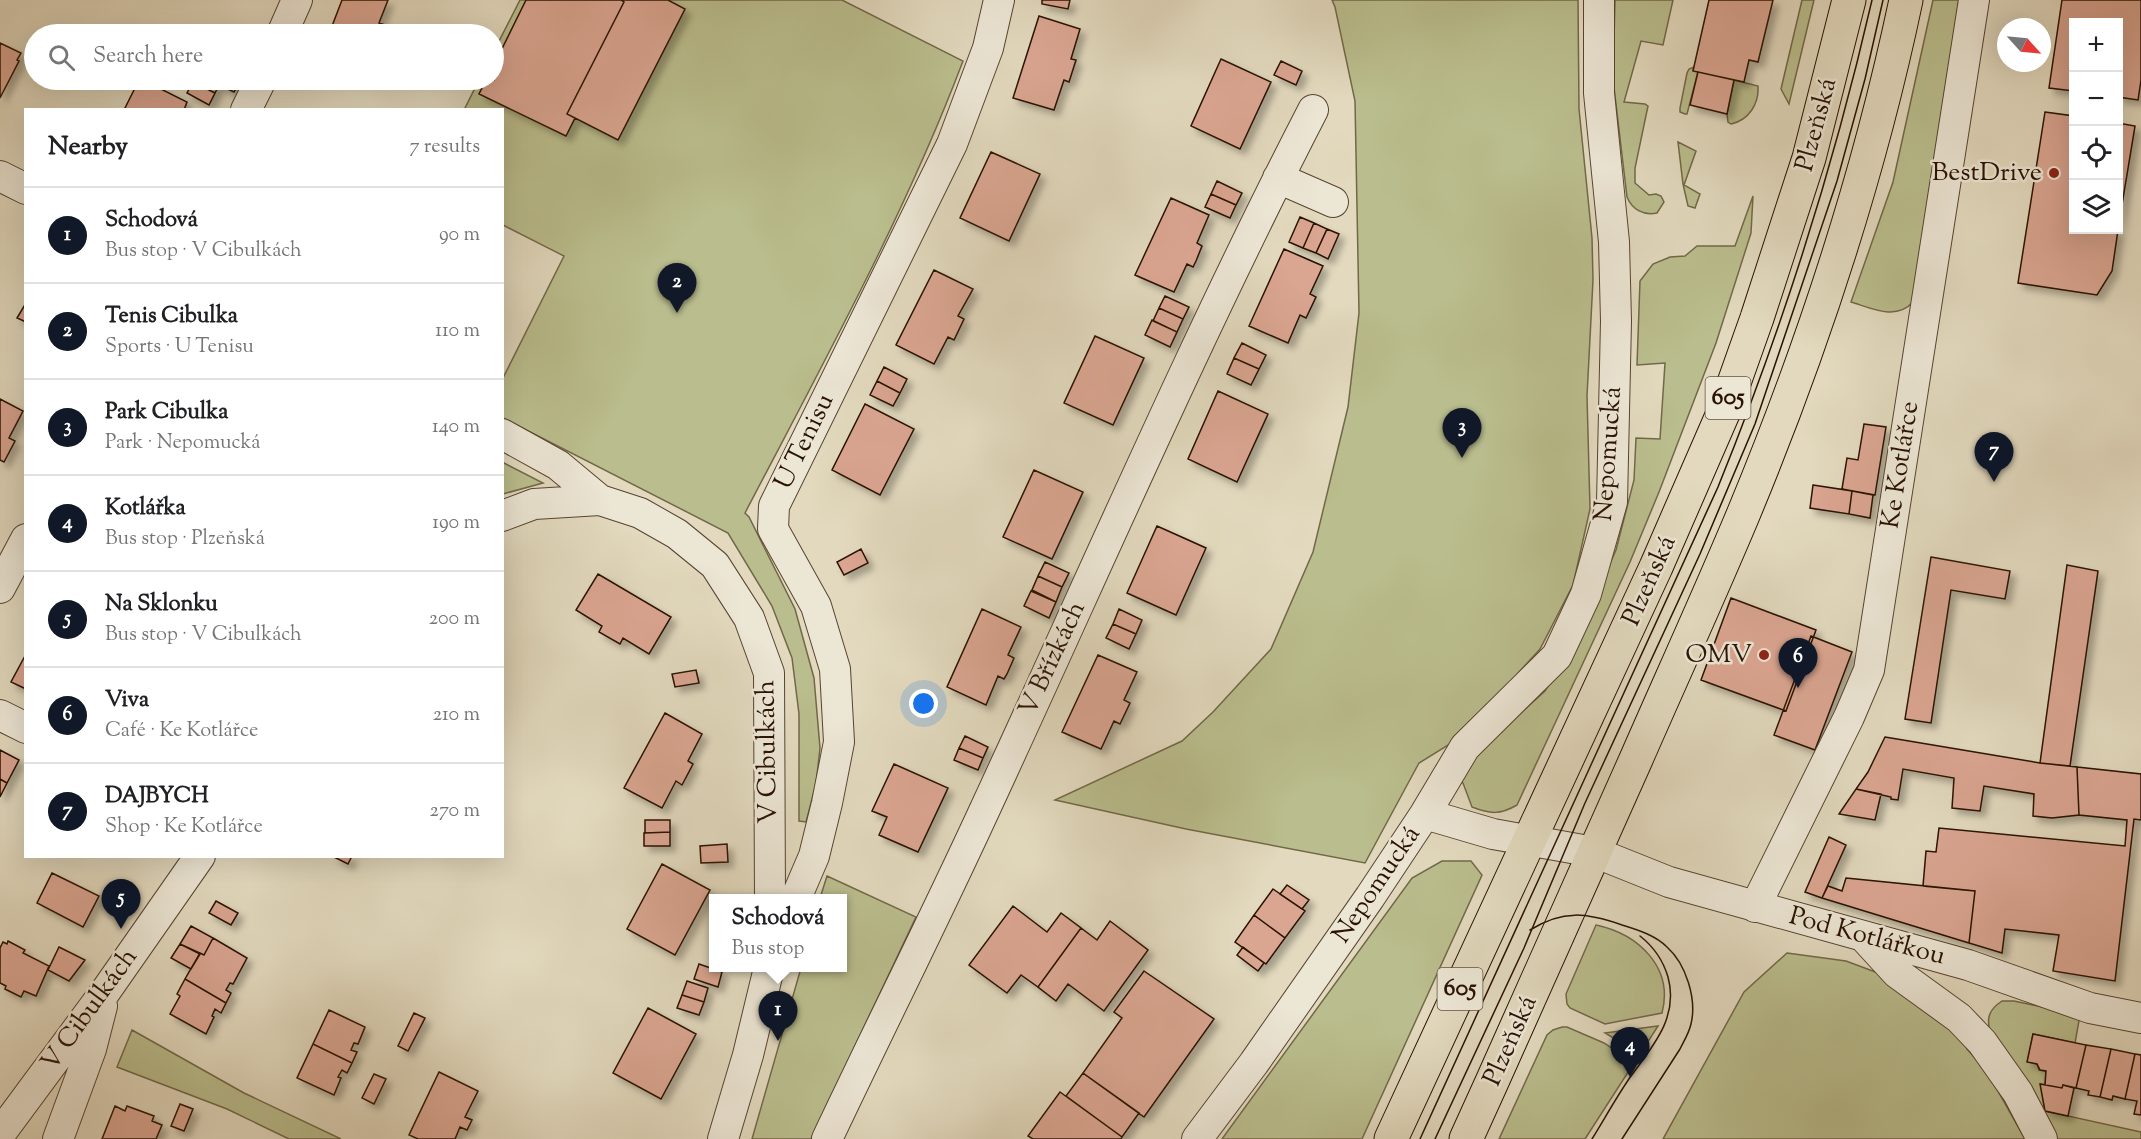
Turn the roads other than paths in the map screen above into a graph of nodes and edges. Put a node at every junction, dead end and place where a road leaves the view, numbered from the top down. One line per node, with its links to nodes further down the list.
1 (297, 0): 7 (street)
2 (999, 0): 27 (street, U Tenisu)
3 (1599, 0): 22 (street, Nepomucká)
4 (1849, 0): 23 (main road, Plzeňská / 605)
5 (1906, 0): 24 (main road, Plzeňská / 605)
6 (1974, 0): 28 (street, Ke Kotlářce)
7 (286, 24)
8 (256, 90): 9 (street)
9 (247, 108)
10 (1313, 110): 12 (street, V Břízkách)
11 (0, 176): 13 (street)
12 (1278, 178): 14 (street); 36 (street, V Břízkách)
13 (24, 188)
14 (1333, 202)
15 (504, 435): 16 (street)
16 (600, 500): 17 (street, V Cibulkách); 26 (street, V Cibulkách)
17 (504, 515)
18 (24, 543): 19 (street)
19 (0, 588)
20 (0, 715): 21 (street)
21 (24, 727)
22 (1425, 814): 23 (street, Pod Kotlářkou); 37 (street, Nepomucká)
23 (1530, 839): 24 (street, Pod Kotlářkou); 38 (main road, Plzeňská / 605)
24 (1594, 852): 28 (street, Pod Kotlářkou); 39 (main road, Plzeňská / 605)
25 (199, 858): 31 (street, V Cibulkách)
26 (770, 894)
27 (798, 894)
28 (1755, 907): 29 (street, Pod Kotlářkou)
29 (1863, 936): 32 (street, Pod Kotlářkou); 40 (street)
30 (768, 972): 35 (street)
31 (105, 992): 33 (street, V Cibulkách); 34 (street)
32 (2141, 1018)
33 (0, 1134)
34 (58, 1139)
35 (723, 1139)
36 (827, 1139)
37 (1197, 1139)
38 (1391, 1139)
39 (1466, 1139)
40 (2042, 1139)

